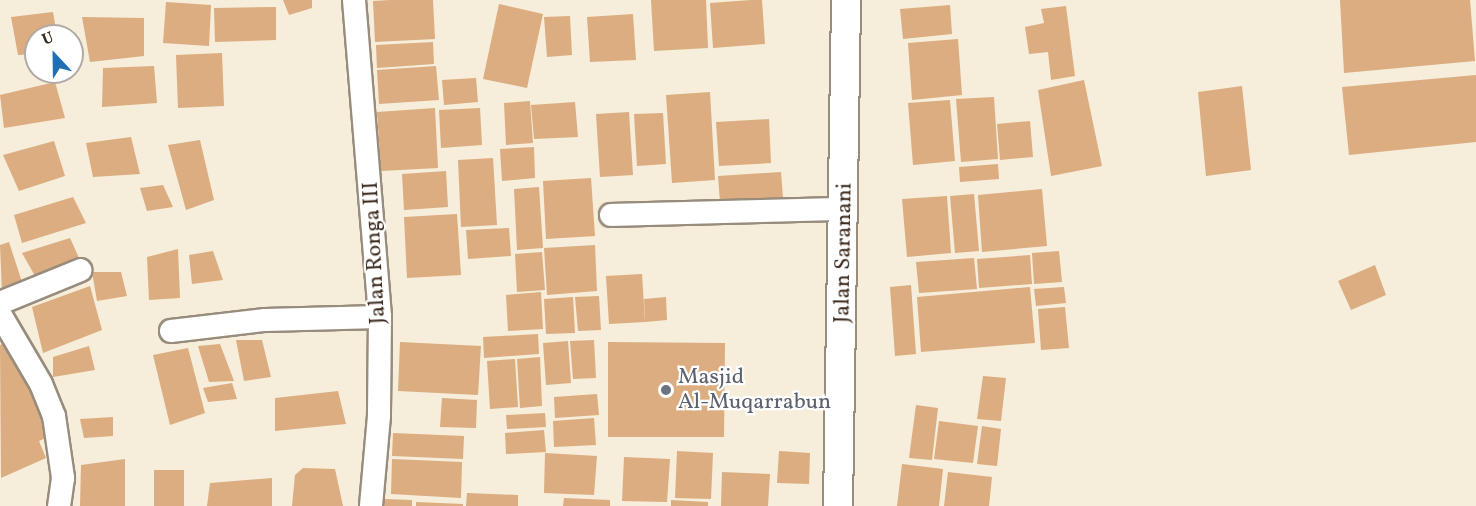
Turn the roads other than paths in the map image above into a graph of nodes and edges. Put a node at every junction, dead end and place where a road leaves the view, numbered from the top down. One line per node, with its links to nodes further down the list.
1 (354, 0): 8 (street, Jalan Ronga III)
2 (846, 0): 3 (street, Jalan Saranani)
3 (845, 209): 4 (street); 12 (street, Jalan Saranani)
4 (611, 215)
5 (81, 270): 6 (street)
6 (0, 303)
7 (0, 314): 10 (street)
8 (380, 317): 9 (street); 11 (street, Jalan Ronga III)
9 (171, 331)
10 (59, 506)
11 (371, 506)
12 (838, 506)

